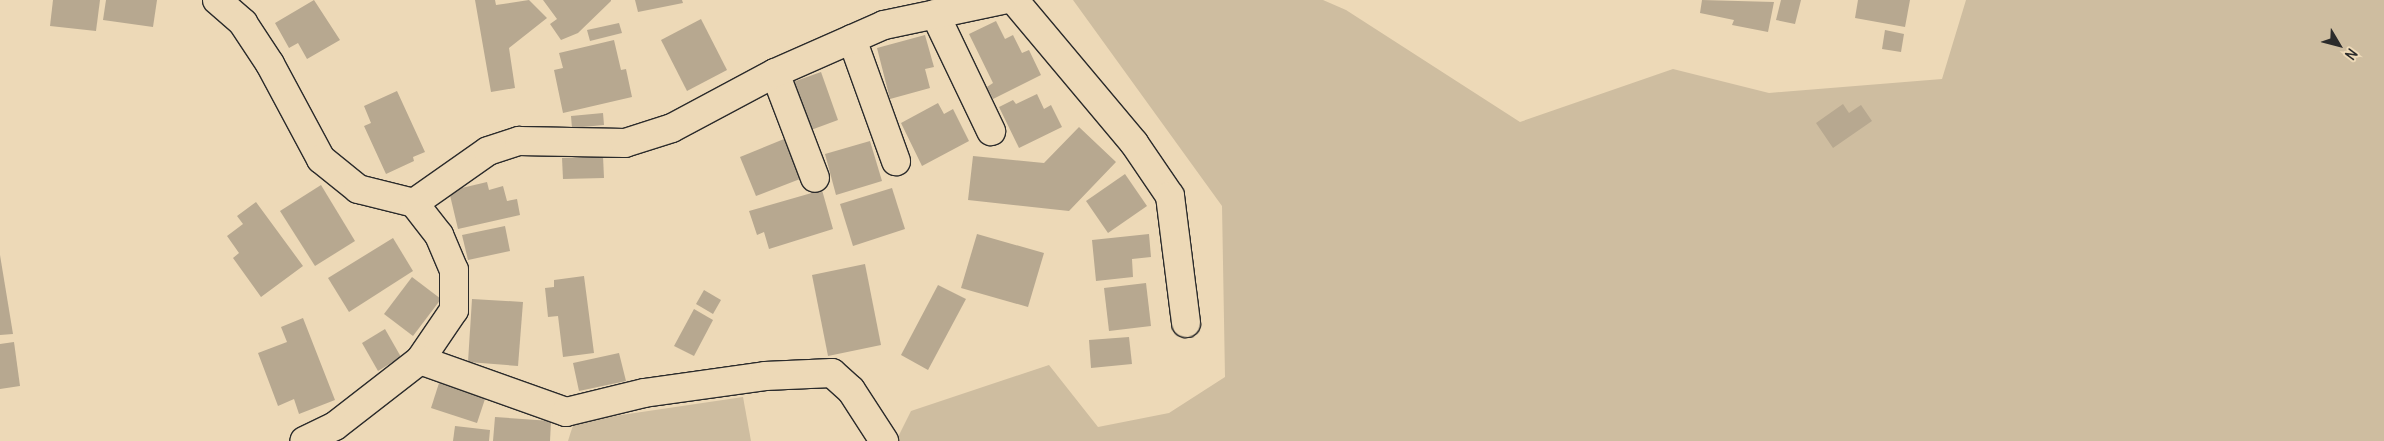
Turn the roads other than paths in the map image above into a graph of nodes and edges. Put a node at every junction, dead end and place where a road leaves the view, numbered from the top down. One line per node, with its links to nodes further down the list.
1 (217, 0): 10 (street)
2 (1003, 0): 4 (street)
3 (1014, 0): 11 (street)
4 (935, 14): 5 (street); 7 (street)
5 (852, 39): 6 (street); 8 (street)
6 (775, 73): 9 (street); 10 (street)
7 (991, 131)
8 (896, 161)
9 (814, 178)
10 (414, 203): 12 (street)
11 (1186, 323)
12 (420, 360): 13 (street); 14 (street)
13 (304, 441)
14 (884, 441)

